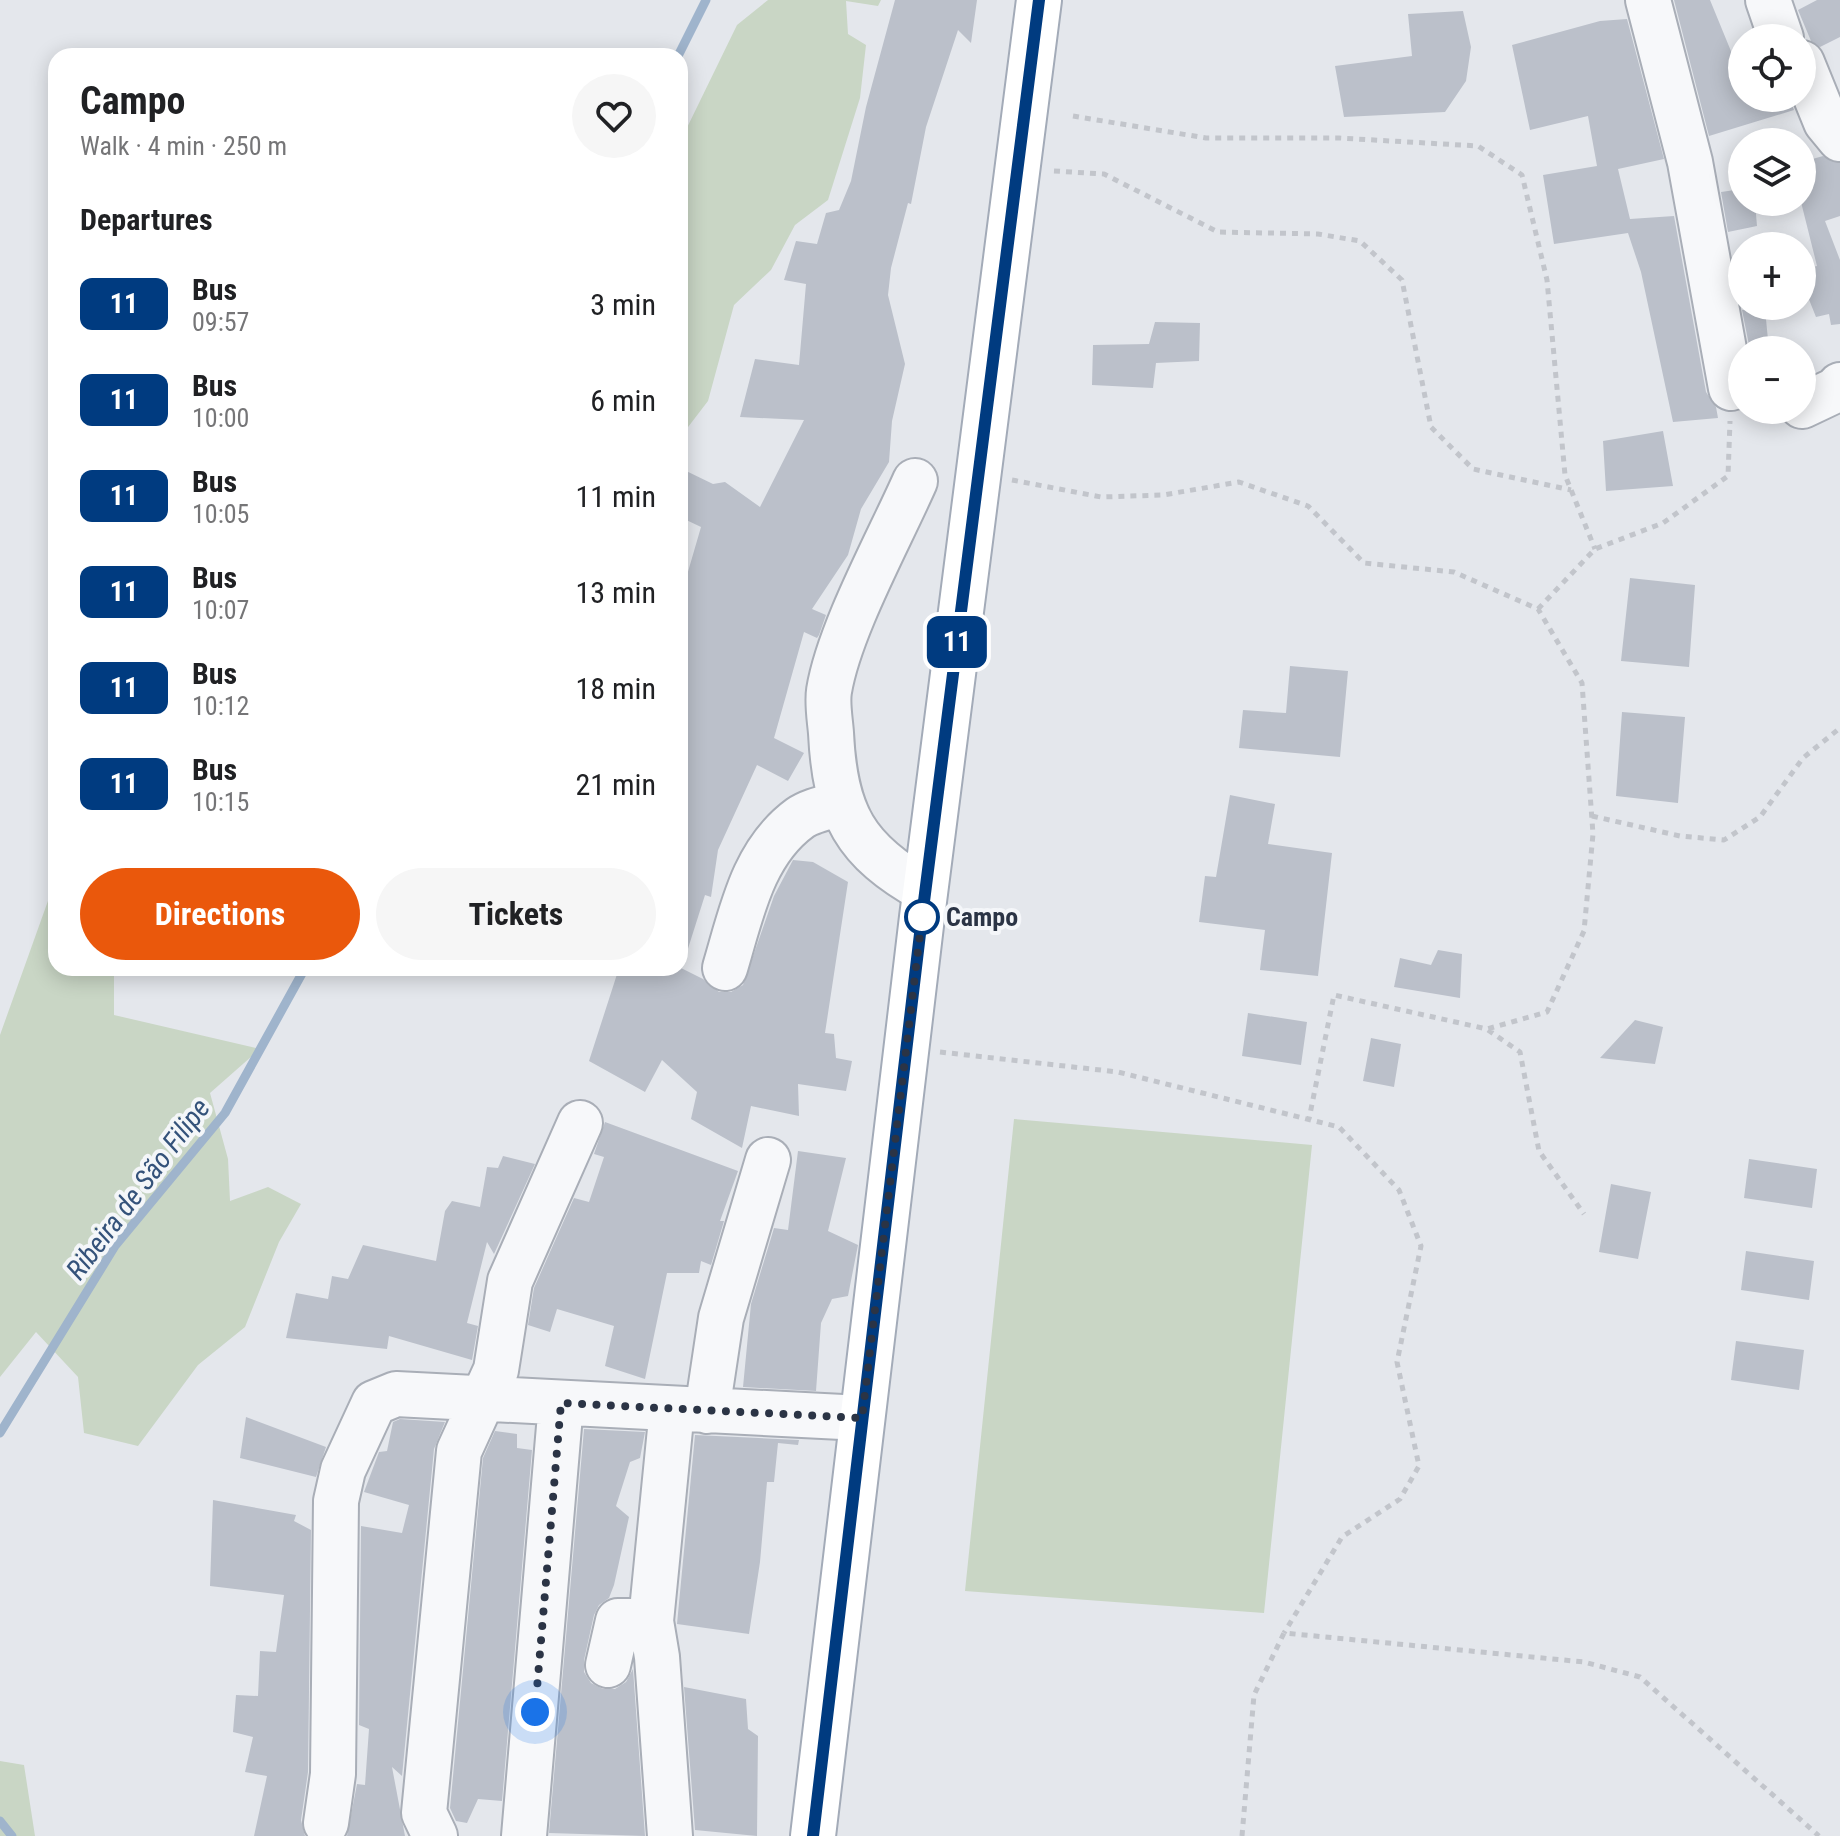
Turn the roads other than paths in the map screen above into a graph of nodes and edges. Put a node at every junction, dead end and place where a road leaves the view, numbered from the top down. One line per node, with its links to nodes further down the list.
1 (1039, 0): 12 (main road)
2 (1648, 0): 7 (street)
3 (1768, 0): 4 (street)
4 (1776, 24)
5 (1816, 97): 6 (street)
6 (1840, 139)
7 (1728, 353)
8 (1840, 385): 9 (street)
9 (1816, 400)
10 (915, 481): 11 (street)
11 (841, 803): 12 (street); 13 (street)
12 (925, 890): 19 (main road)
13 (725, 968)
14 (580, 1123): 16 (street)
15 (768, 1160): 18 (street)
16 (483, 1400): 17 (street); 22 (street); 23 (street)
17 (561, 1403): 18 (street); 24 (street)
18 (690, 1410): 19 (street); 20 (street)
19 (862, 1418): 26 (main road)
20 (651, 1621): 21 (street); 25 (street)
21 (608, 1665)
22 (326, 1823)
23 (435, 1836)
24 (524, 1836)
25 (670, 1836)
26 (813, 1836)

